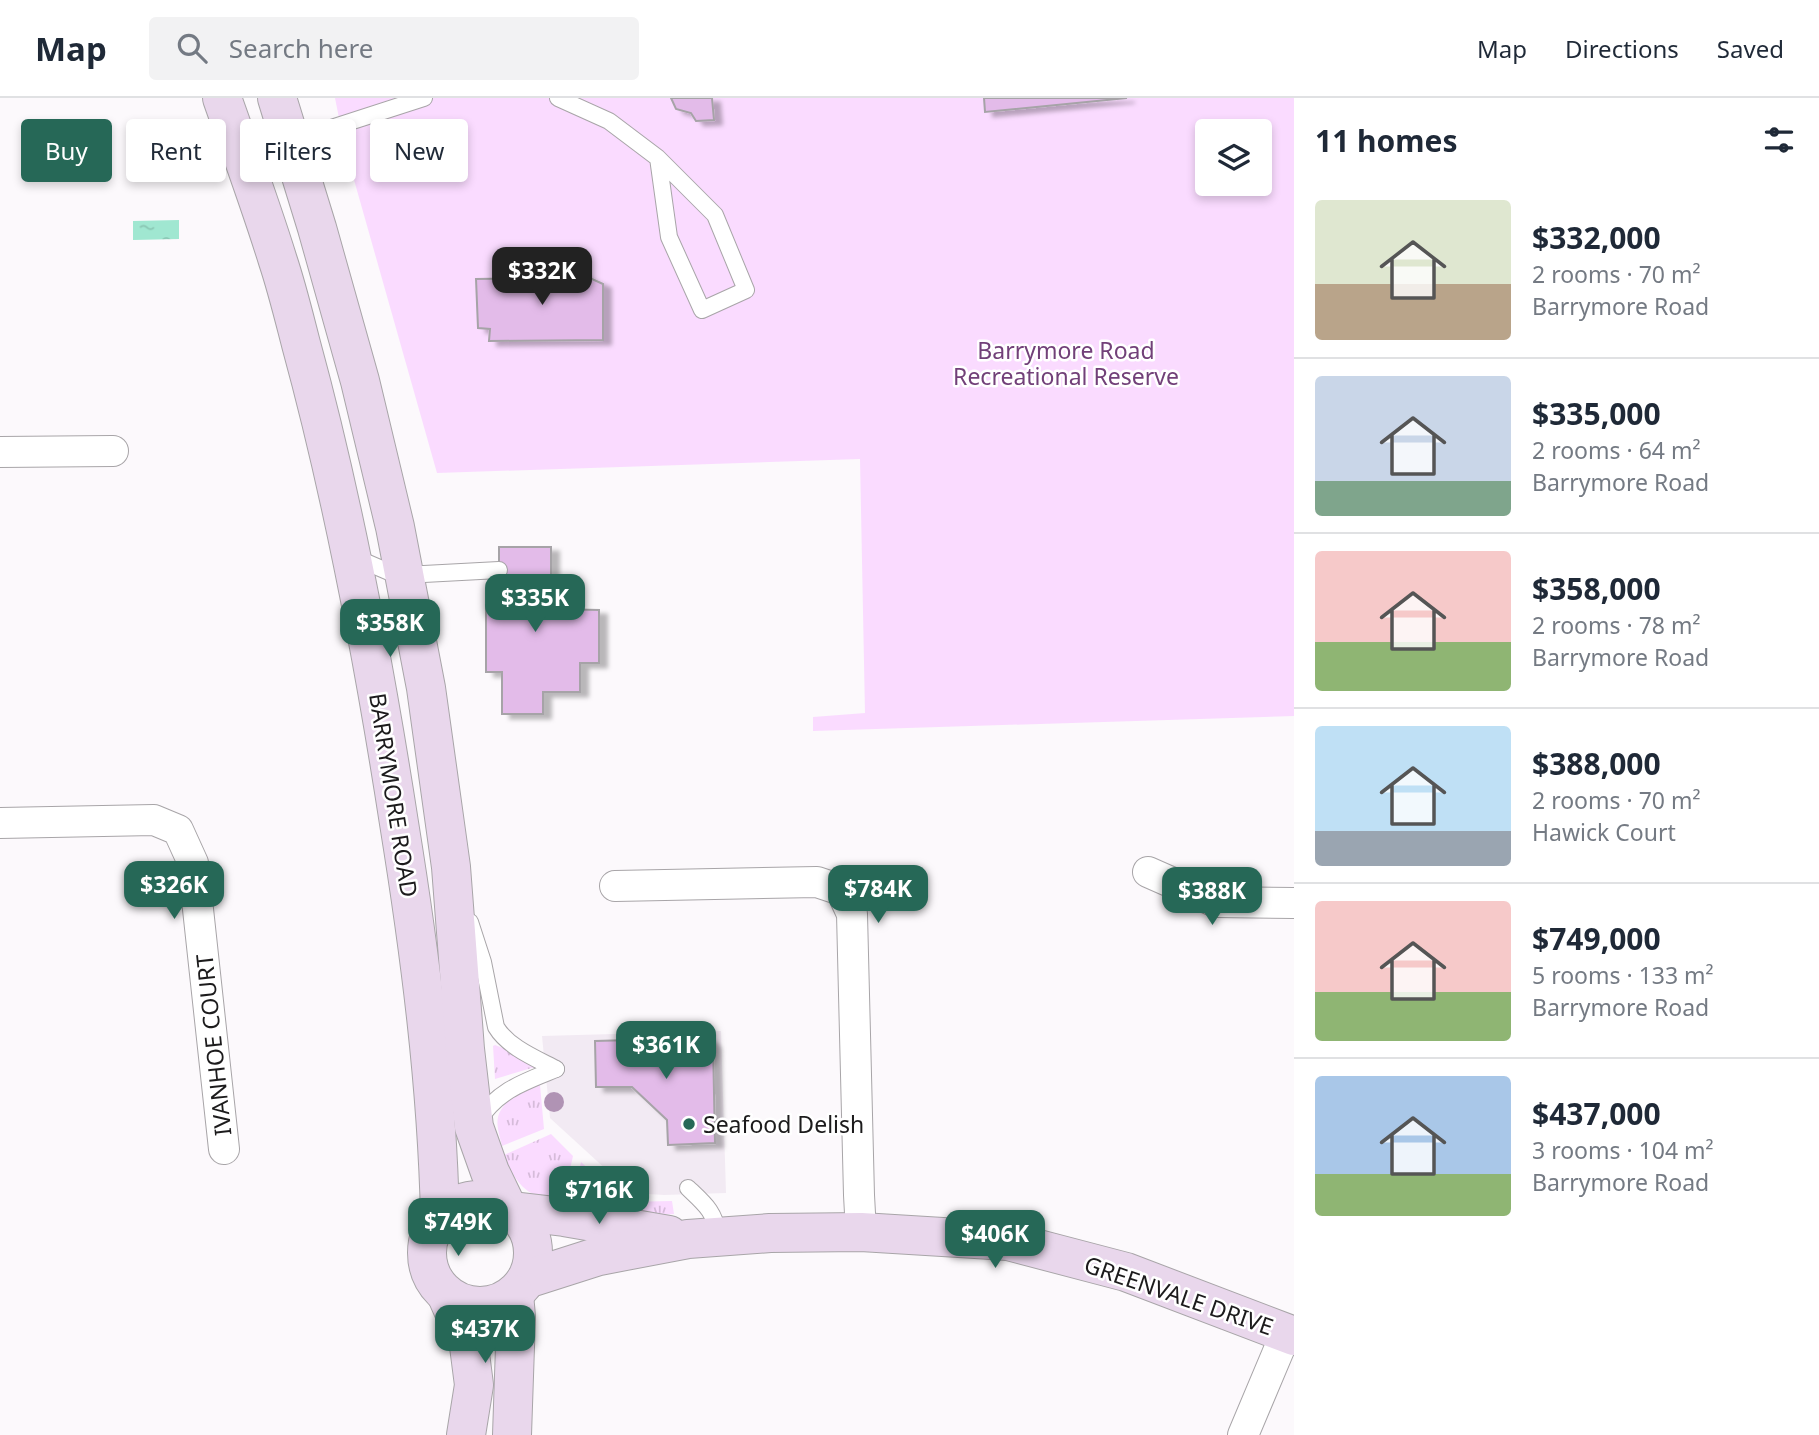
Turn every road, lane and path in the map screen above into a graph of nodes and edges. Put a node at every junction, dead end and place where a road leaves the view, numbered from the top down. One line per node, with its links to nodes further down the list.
1 (222, 98): 7 (street, BARRYMORE ROAD)
2 (277, 98): 5 (street, BARRYMORE ROAD)
3 (424, 98): 6 (lane)
4 (558, 98): 8 (lane)
5 (284, 119)
6 (356, 120)
7 (240, 150)
8 (658, 158): 8 (lane)
9 (251, 182): 13 (street, BARRYMORE ROAD)
10 (303, 182): 15 (street, BARRYMORE ROAD)
11 (113, 451): 12 (street)
12 (0, 452)
13 (352, 557): 15 (lane); 25 (street, BARRYMORE ROAD)
14 (499, 570): 15 (lane)
15 (405, 575): 17 (street, BARRYMORE ROAD)
16 (0, 823): 22 (street, IVANHOE COURT)
17 (450, 867): 21 (street, BARRYMORE ROAD); 21 (lane)
18 (1148, 872): 20 (street)
19 (615, 886): 26 (street)
20 (1294, 903)
21 (474, 1127): 24 (street, BARRYMORE ROAD)
22 (224, 1149)
23 (688, 1188): 27 (lane)
24 (510, 1209): 25 (street); 27 (street, GREENVALE DRIVE); 28 (street)
25 (440, 1217): 29 (street)
26 (861, 1232): 27 (street, GREENVALE DRIVE); 30 (street, GREENVALE DRIVE)
27 (703, 1238): 28 (street, GREENVALE DRIVE)
28 (520, 1287): 29 (street); 32 (street)
29 (447, 1296): 31 (street)
30 (1290, 1334): 33 (street)
31 (466, 1435)
32 (512, 1435)
33 (1243, 1435)

